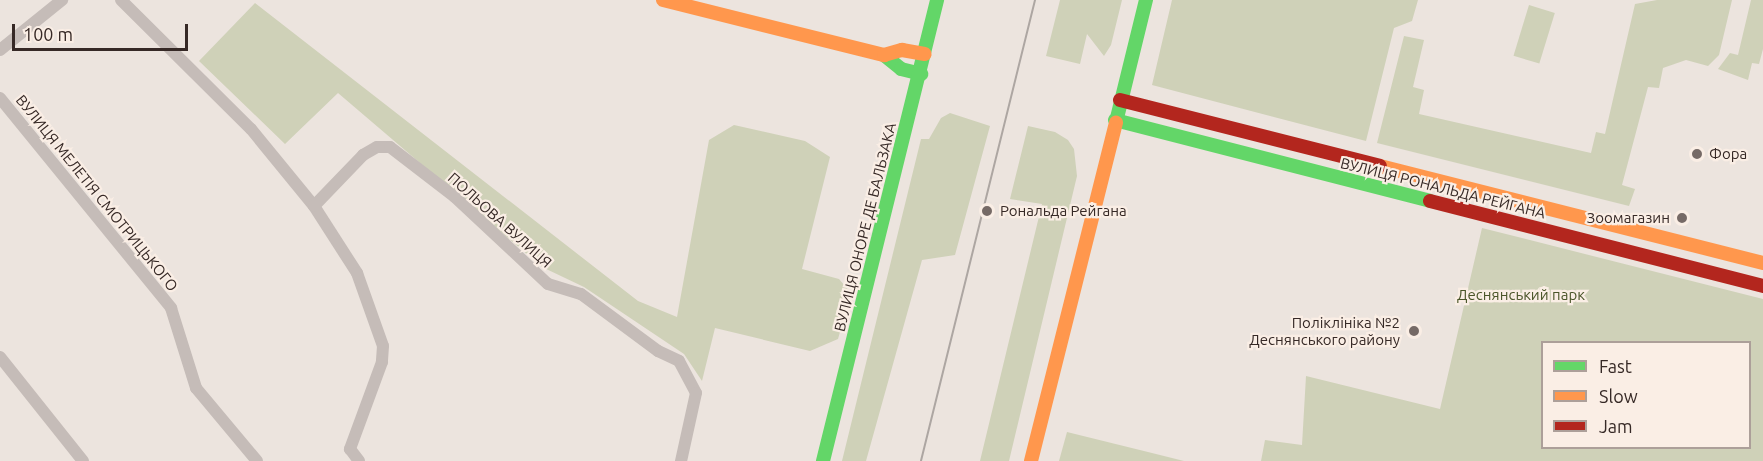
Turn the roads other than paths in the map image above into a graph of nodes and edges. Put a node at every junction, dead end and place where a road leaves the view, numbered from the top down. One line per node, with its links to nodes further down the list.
1 (62, 0): 6 (street)
2 (121, 0): 13 (street)
3 (663, 0): 8 (main road)
4 (937, 0): 7 (main road, ВУЛИЦЯ ОНОРЕ ДЕ БАЛЬЗАКА)
5 (1146, 0): 11 (main road)
6 (0, 50)
7 (925, 54): 8 (main road); 9 (main road, ВУЛИЦЯ ОНОРЕ ДЕ БАЛЬЗАКА)
8 (884, 55): 9 (main road)
9 (921, 74): 21 (main road, ВУЛИЦЯ ОНОРЕ ДЕ БАЛЬЗАКА)
10 (0, 98): 18 (street, ВУЛИЦЯ МЕЛЕТІЯ СМОТРИЦЬКОГО)
11 (1120, 100): 12 (main road); 14 (main road, ВУЛИЦЯ РОНАЛЬДА РЕЙГАНА)
12 (1115, 120): 15 (main road, ВУЛИЦЯ РОНАЛЬДА РЕЙГАНА); 22 (main road)
13 (314, 206): 19 (street); 20 (street, ПОЛЬОВА ВУЛИЦЯ)
14 (1763, 263)
15 (1763, 286)
16 (0, 357): 17 (street)
17 (83, 461)
18 (257, 461)
19 (359, 461)
20 (681, 461)
21 (824, 461)
22 (1031, 461)

